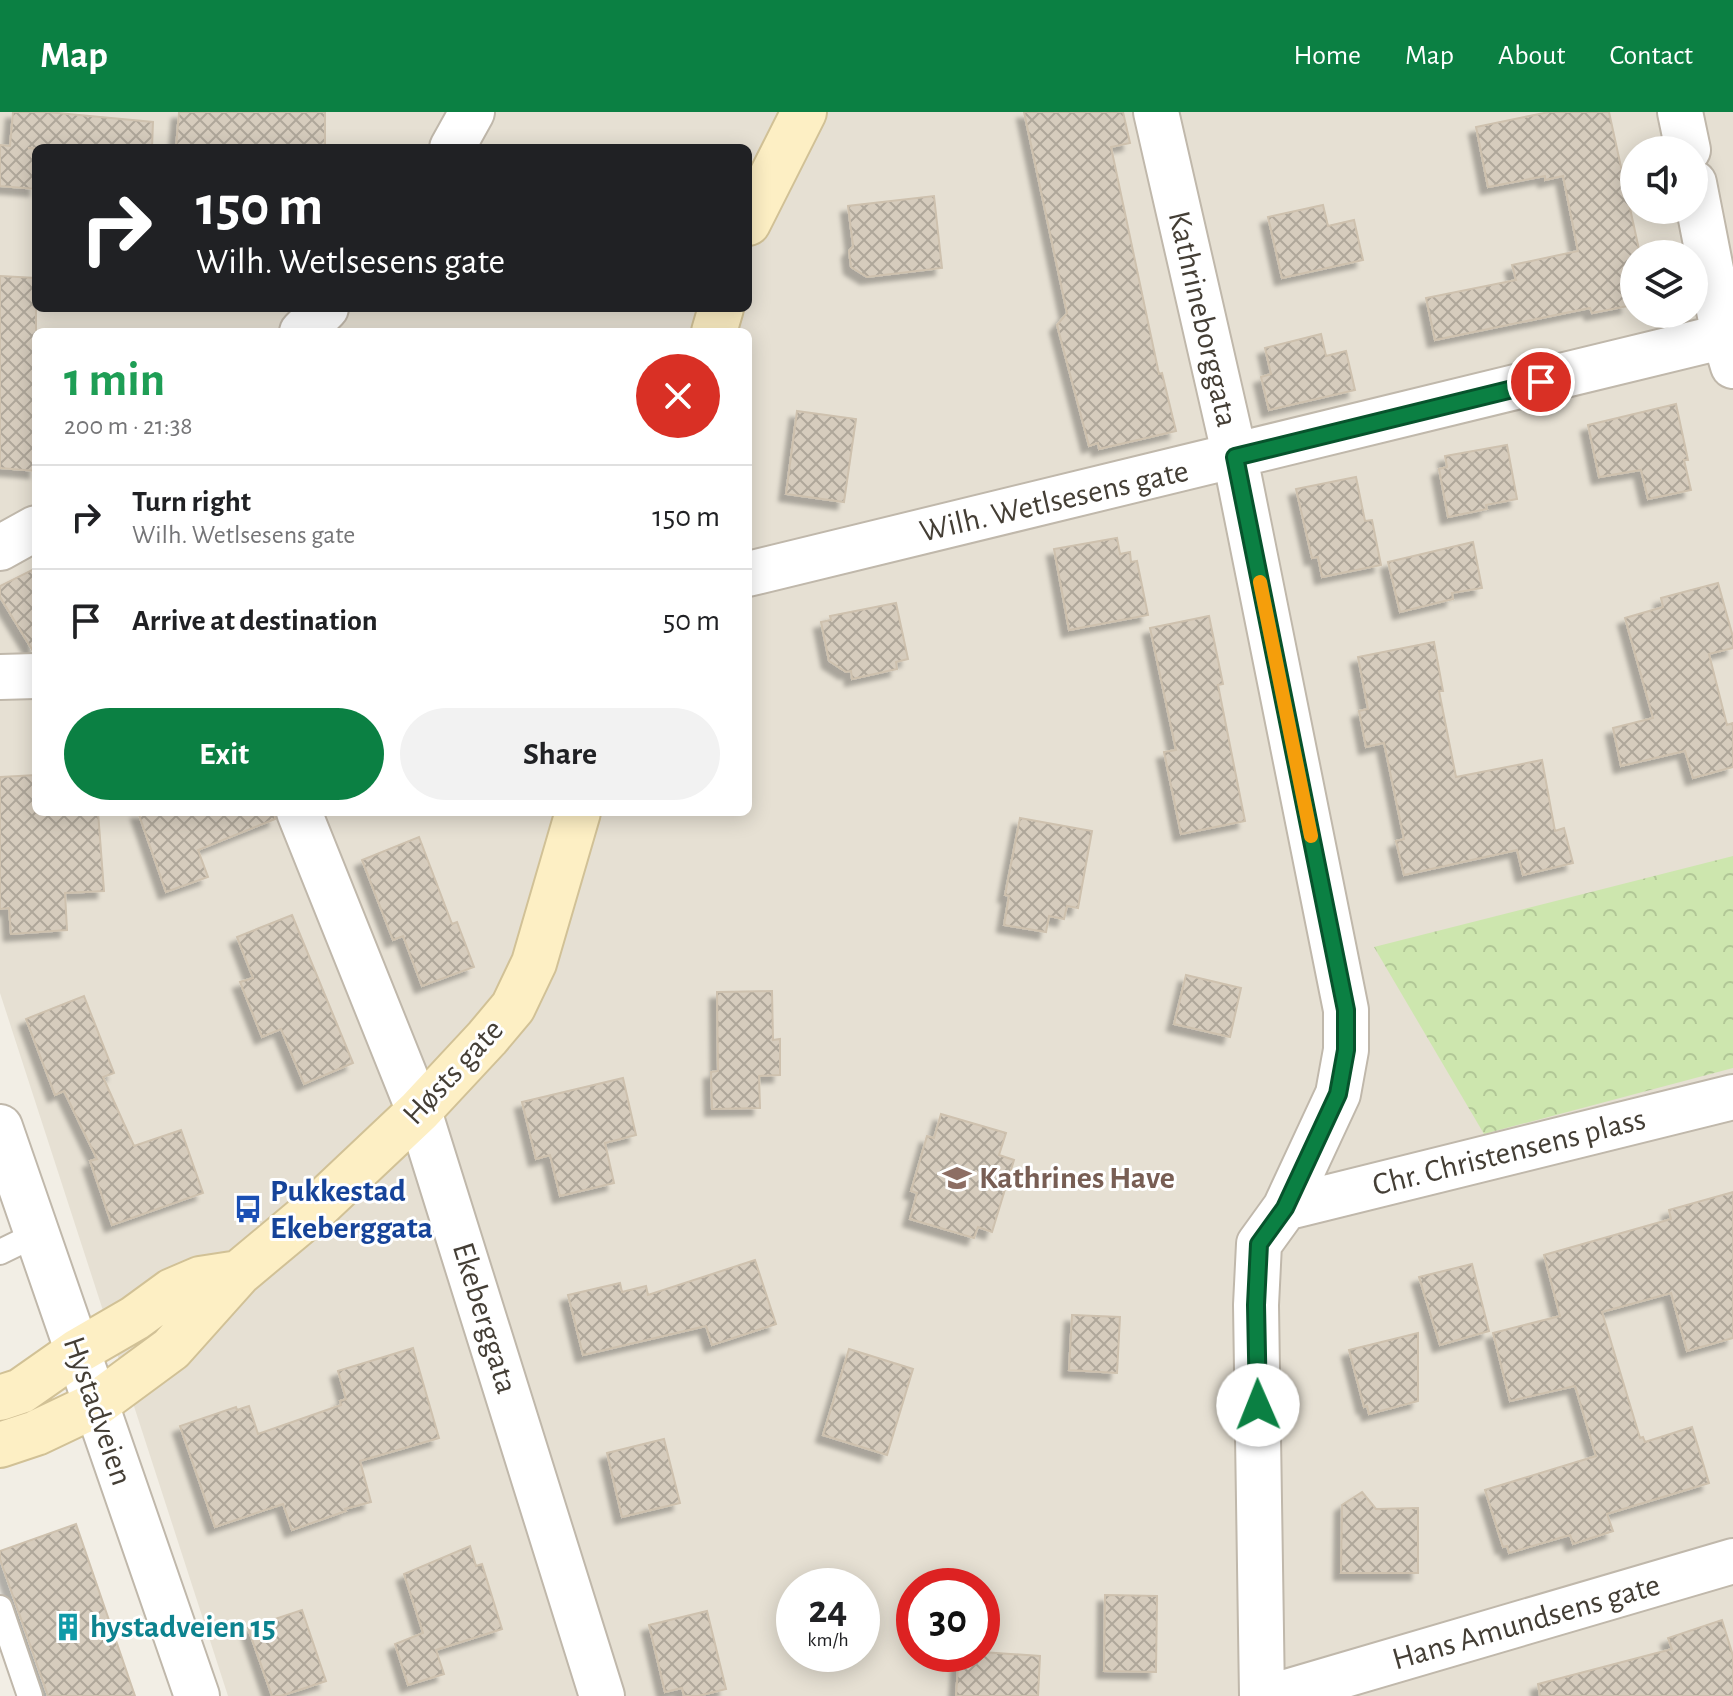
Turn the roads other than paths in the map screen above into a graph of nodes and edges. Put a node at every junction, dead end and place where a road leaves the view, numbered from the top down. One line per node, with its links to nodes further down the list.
1 (472, 112): 6 (street)
2 (804, 112): 7 (main road)
3 (1156, 112): 12 (street, Kathrineborggata)
4 (1680, 112): 5 (street)
5 (1685, 136)
6 (454, 144)
7 (752, 215)
8 (1703, 224): 11 (street)
9 (322, 312): 10 (street)
10 (306, 328)
11 (1730, 346): 12 (street, Wilh. Wetlsesens gate)
12 (1235, 457): 15 (street, Wilh. Wetlsesens gate); 23 (street, Kathrineborggata)
13 (32, 530): 14 (street)
14 (0, 548)
15 (752, 573)
16 (32, 676): 17 (street)
17 (0, 677)
18 (301, 816): 21 (street, Ekeberggata)
19 (577, 816): 21 (main road, Høsts gate)
20 (1733, 1097): 23 (street, Chr. Christensens plass)
21 (419, 1111): 25 (main road, Høsts gate); 34 (street, Ekeberggata)
22 (0, 1127): 24 (street, Hystadveien)
23 (1285, 1208): 35 (street, Kathrineborggata)
24 (18, 1243): 26 (street, Hystadveien)
25 (239, 1273): 26 (main road); 28 (main road, Høsts gate)
26 (78, 1351): 27 (main road); 28 (street, Hystadveien)
27 (0, 1398)
28 (95, 1405): 29 (main road, Høsts gate); 33 (street, Hystadveien)
29 (0, 1445)
30 (1733, 1561): 36 (street, Hans Amundsens gate)
31 (0, 1608): 32 (lane)
32 (30, 1696)
33 (197, 1696)
34 (602, 1696)
35 (1262, 1696)
36 (1273, 1696)

